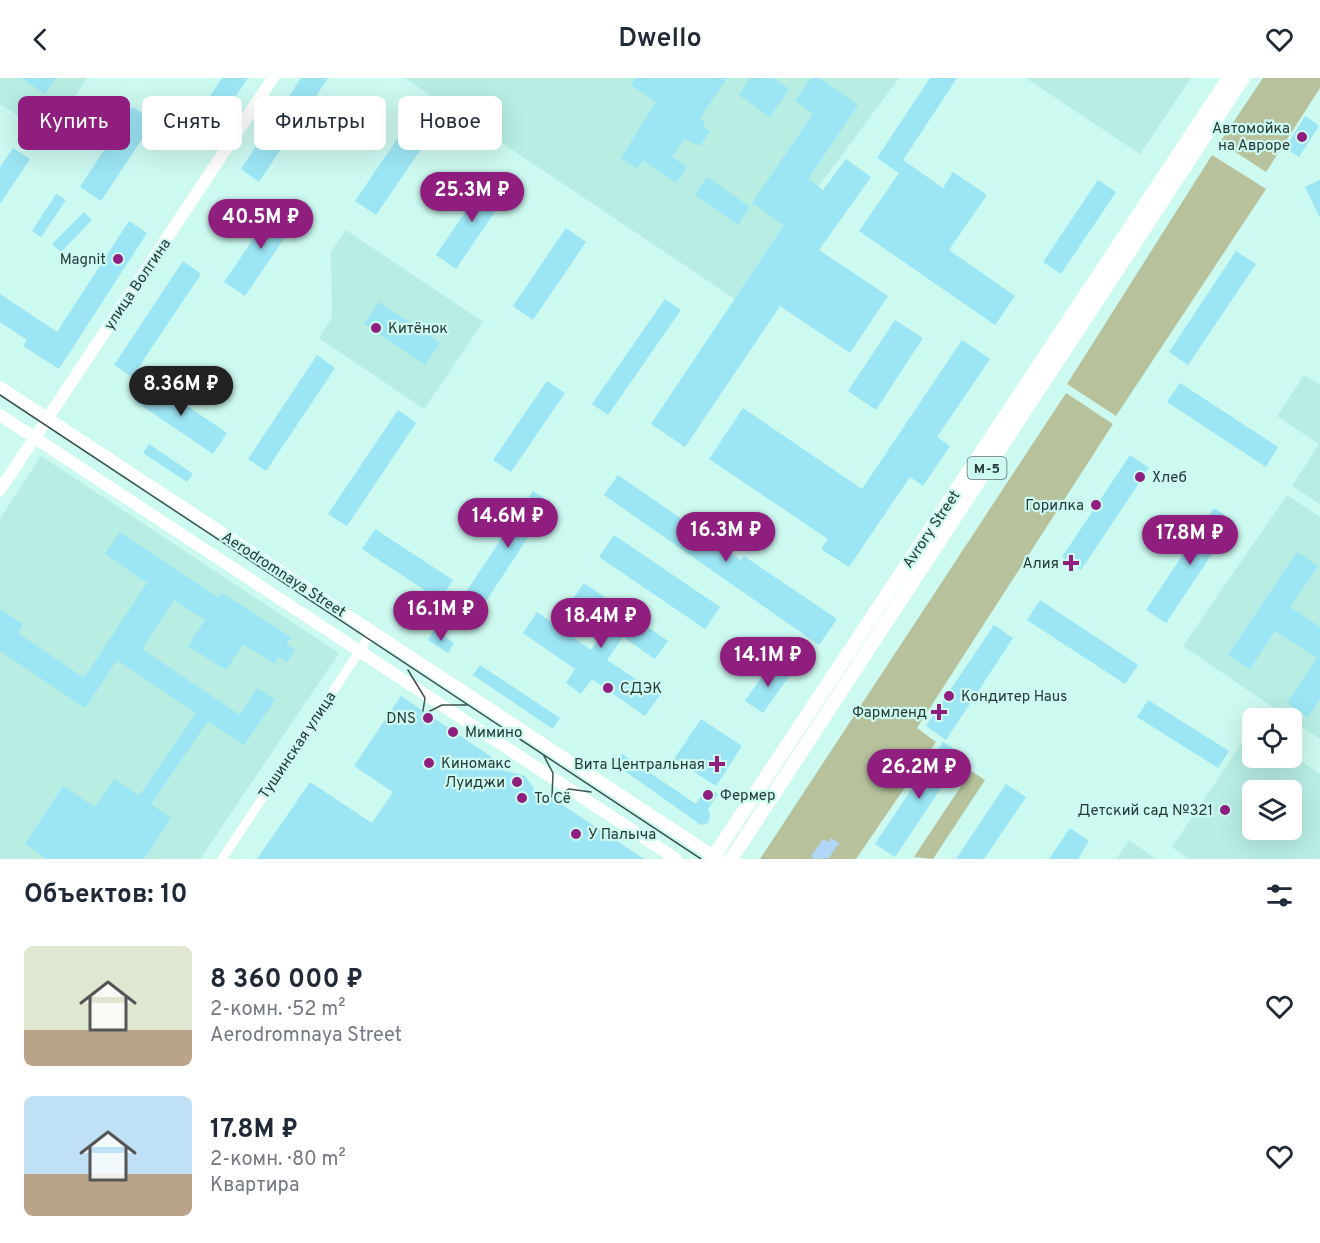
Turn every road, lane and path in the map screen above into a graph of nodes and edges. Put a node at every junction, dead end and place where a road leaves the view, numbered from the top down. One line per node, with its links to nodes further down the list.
1 (273, 78): 6 (main road, улица Волгина)
2 (1229, 78): 11 (main road, Avrory Street / М-5)
3 (1243, 78): 14 (main road, Avrory Street / М-5)
4 (0, 387): 6 (main road, Aerodromnaya Street)
5 (0, 415): 7 (main road, Aerodromnaya Street)
6 (48, 418): 7 (main road, улица Волгина); 9 (main road, Aerodromnaya Street)
7 (35, 437): 8 (main road, улица Волгина); 10 (main road, Aerodromnaya Street)
8 (0, 490)
9 (372, 632): 10 (street, Тушинская улица); 11 (main road, Aerodromnaya Street)
10 (359, 651): 12 (street, Тушинская улица); 13 (main road, Aerodromnaya Street)
11 (715, 858)
12 (222, 859)
13 (676, 859)
14 (731, 859)

